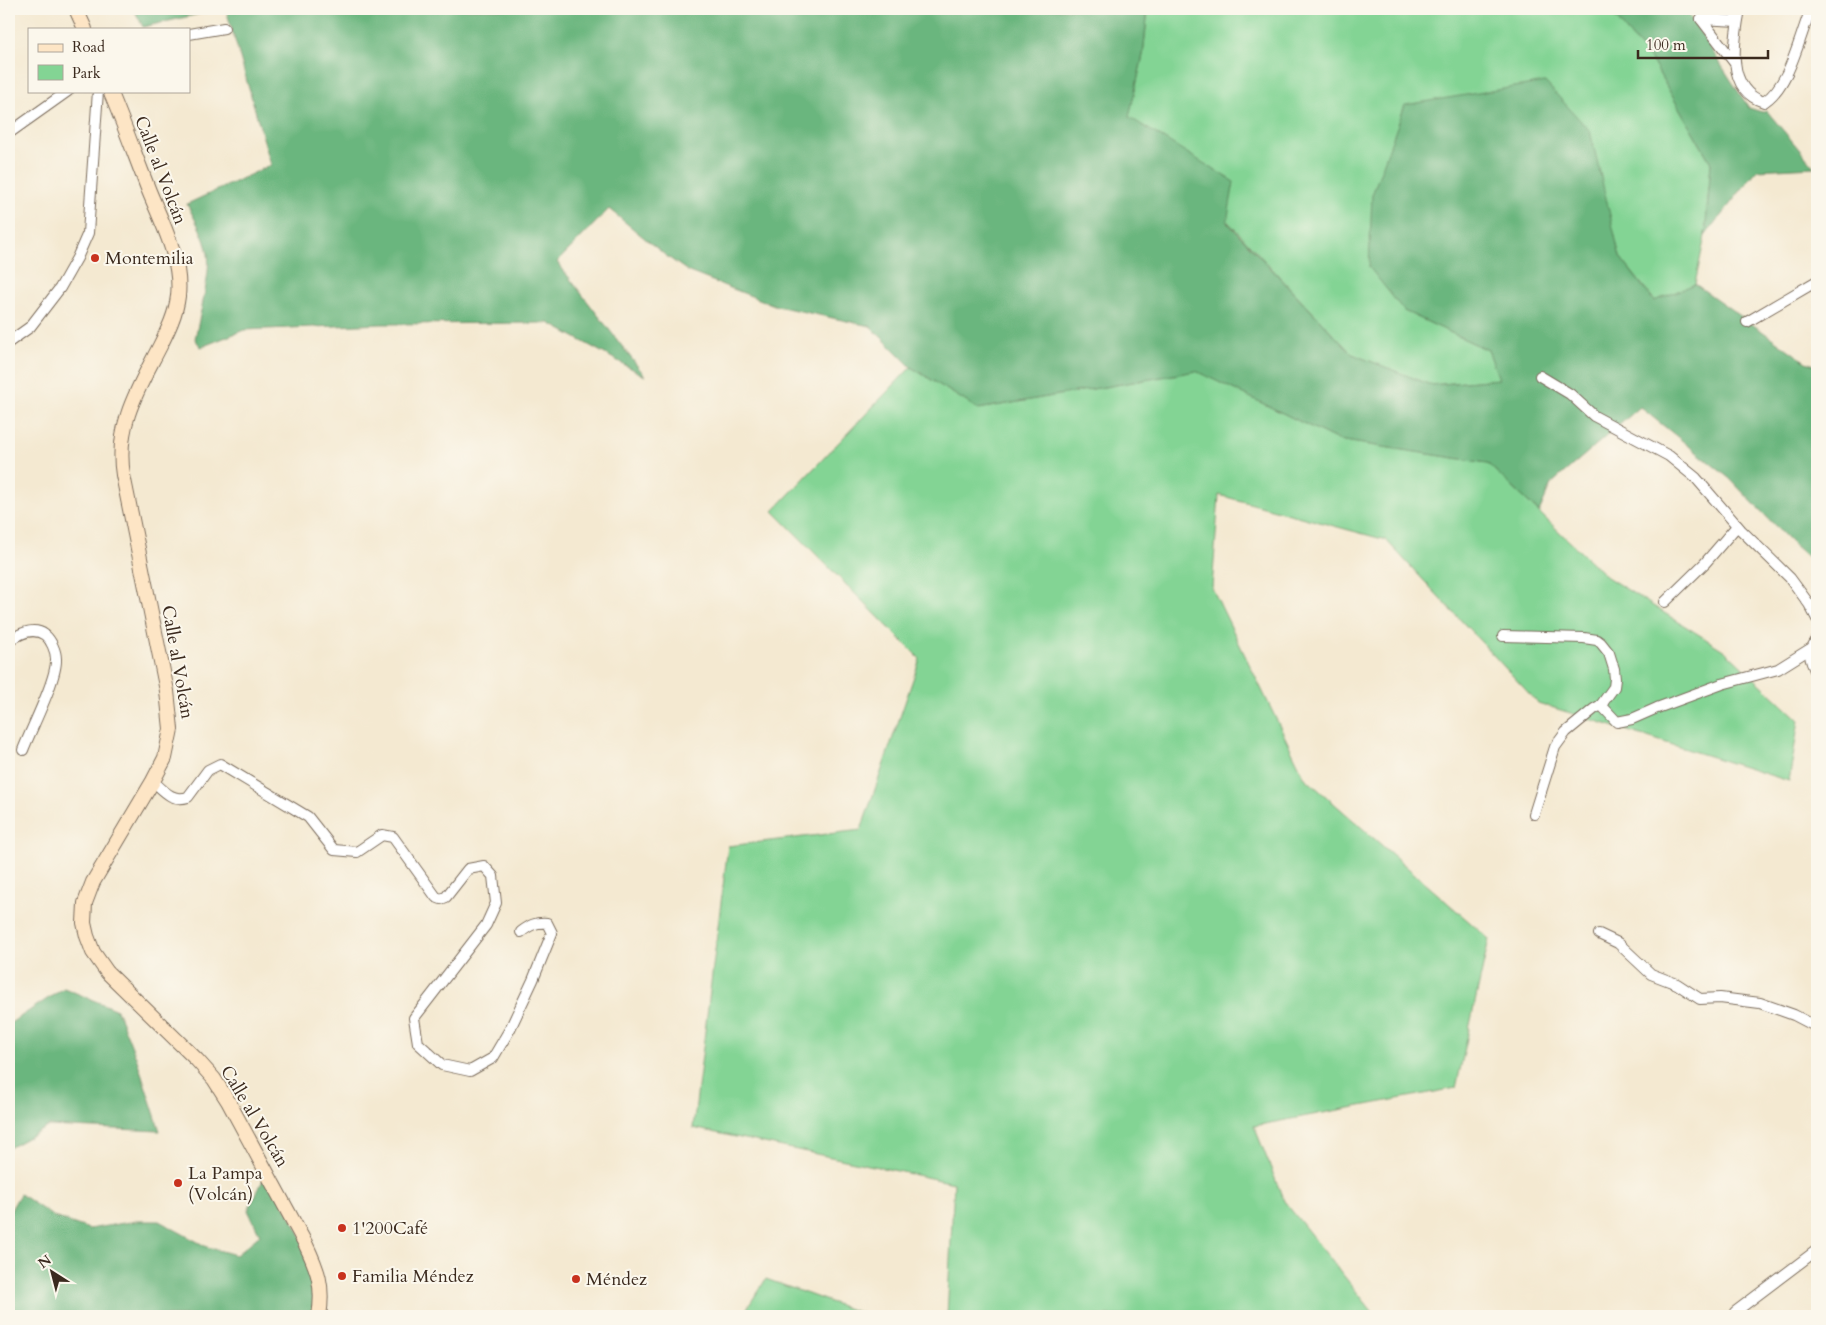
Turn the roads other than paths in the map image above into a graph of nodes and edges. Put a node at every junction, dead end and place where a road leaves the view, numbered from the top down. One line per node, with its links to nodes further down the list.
1 (76, 9): 5 (street)
2 (1740, 9): 4 (street)
3 (1811, 9): 8 (street)
4 (1737, 22): 8 (street); 8 (street)
5 (85, 28)
6 (224, 28): 7 (street)
7 (190, 34)
8 (1734, 62)
9 (67, 92): 12 (street)
10 (98, 92): 15 (street)
11 (110, 92): 27 (street, Calle al Volcán)
12 (9, 133)
13 (1817, 281): 14 (street)
14 (1747, 322)
15 (9, 342)
16 (1540, 376): 17 (street)
17 (1737, 526): 18 (street); 19 (street)
18 (1665, 602)
19 (1817, 620)
20 (1502, 636): 25 (street)
21 (1817, 639): 23 (street)
22 (9, 641): 26 (street)
23 (1810, 649): 24 (street); 25 (street)
24 (1817, 674)
25 (1601, 705): 28 (street)
26 (23, 750)
27 (153, 781): 29 (street); 34 (street, Calle al Volcán)
28 (1534, 814)
29 (521, 932)
30 (1599, 934): 31 (street)
31 (1817, 1027)
32 (1817, 1250): 33 (street)
33 (1736, 1314)
34 (319, 1316)

